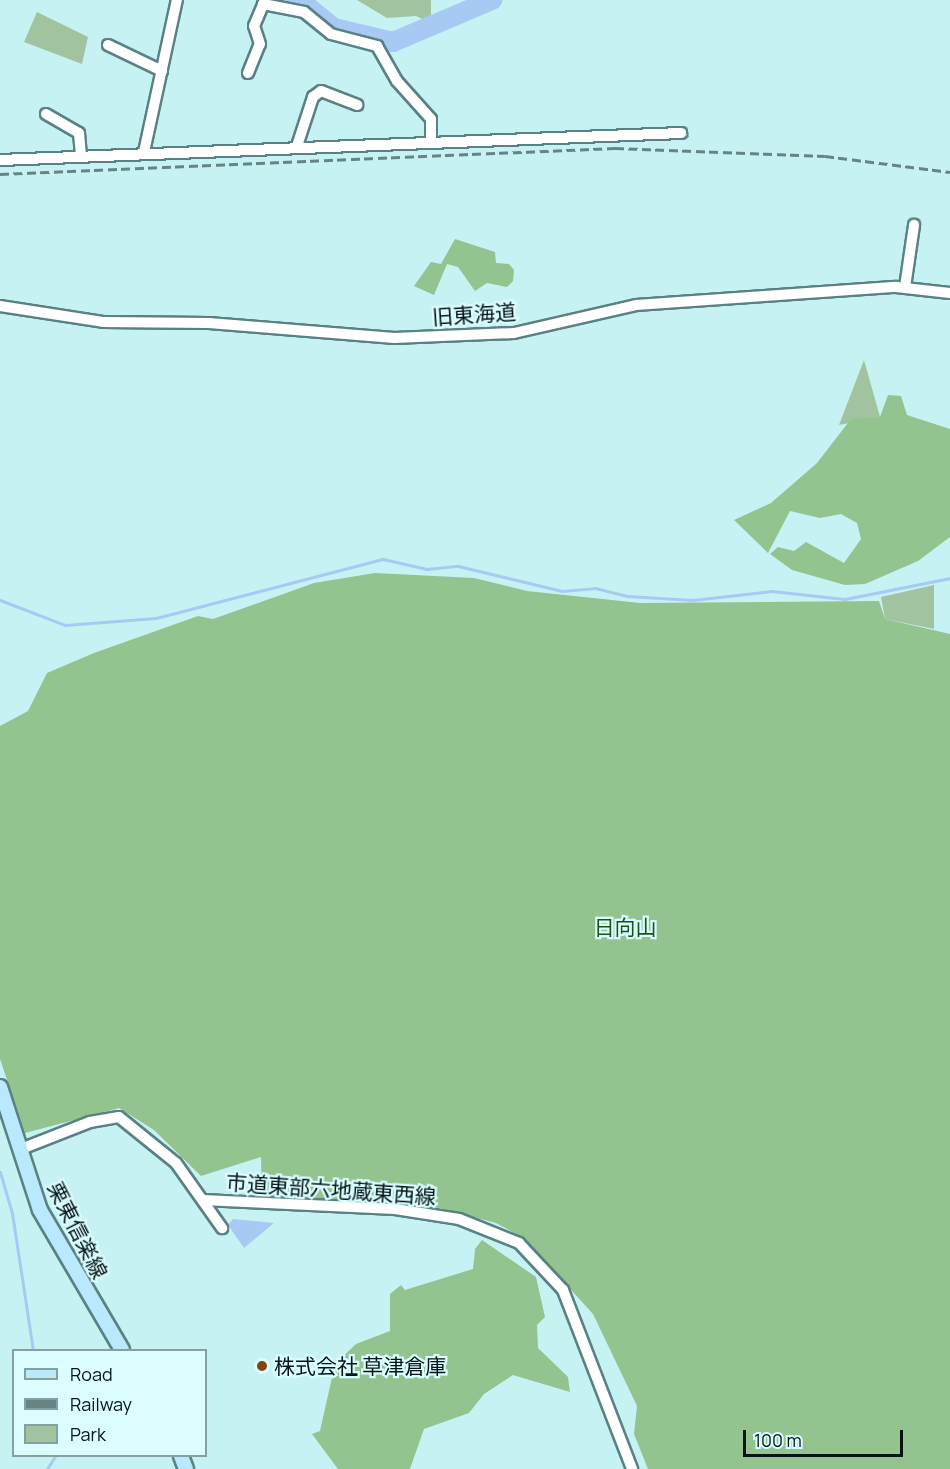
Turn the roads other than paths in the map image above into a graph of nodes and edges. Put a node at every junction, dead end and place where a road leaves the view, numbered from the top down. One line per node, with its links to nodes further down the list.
1 (177, 0): 4 (street)
2 (264, 2): 5 (street); 9 (street)
3 (108, 45): 4 (street)
4 (162, 71): 11 (street)
5 (248, 73)
6 (357, 105): 10 (street)
7 (46, 114): 12 (street)
8 (681, 133): 9 (street)
9 (431, 142): 10 (street)
10 (297, 146): 11 (street)
11 (144, 152): 12 (street)
12 (81, 156): 13 (street)
13 (0, 160)
14 (914, 225): 15 (street)
15 (905, 287): 16 (street, 旧東海道); 17 (street, 旧東海道)
16 (950, 293)
17 (0, 306)
18 (0, 1087): 19 (main road, 栗東信楽線)
19 (21, 1149): 20 (street); 22 (main road, 栗東信楽線)
20 (203, 1200): 21 (street); 23 (street, 市道東部六地蔵東西線)
21 (222, 1228)
22 (121, 1349)
23 (632, 1469)

